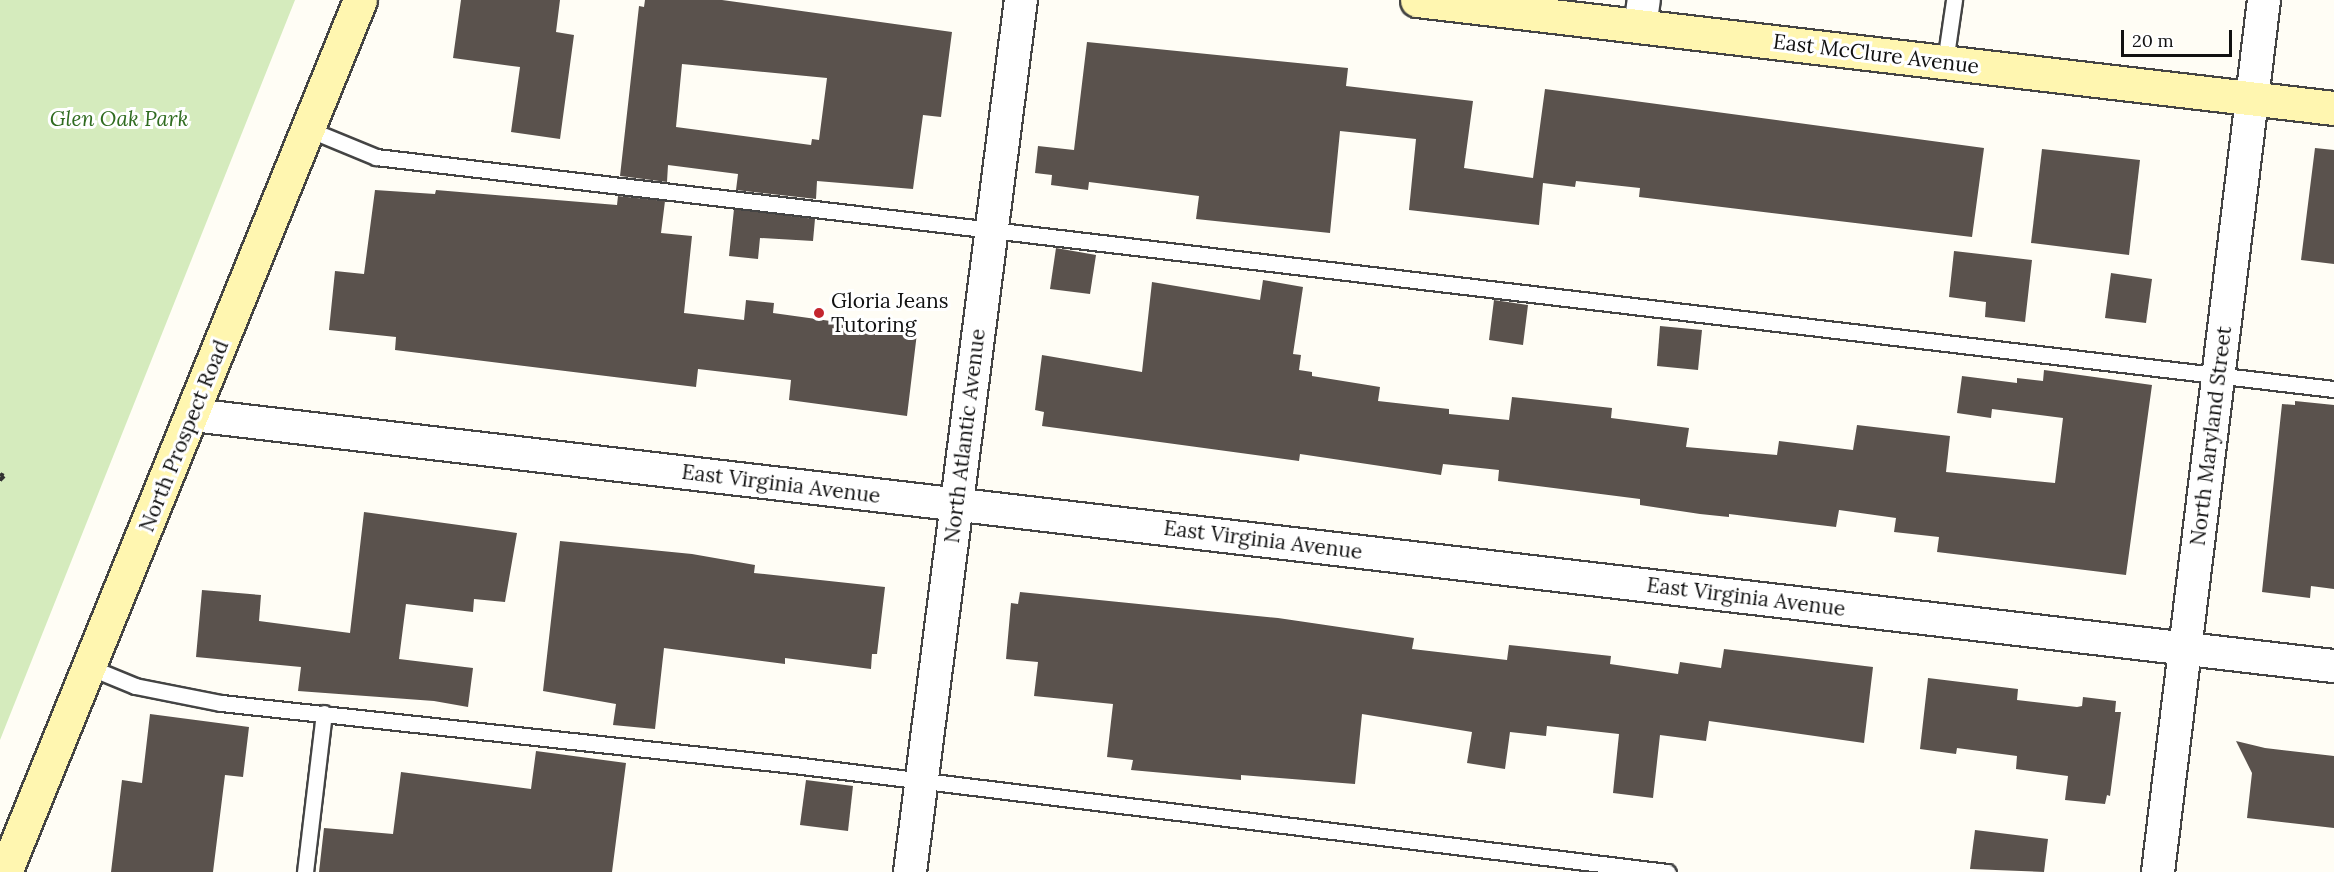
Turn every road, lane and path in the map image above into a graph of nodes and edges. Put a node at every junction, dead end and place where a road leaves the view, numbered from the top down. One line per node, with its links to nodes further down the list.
1 (360, 0): 10 (main road, North Prospect Road)
2 (1021, 0): 11 (street, North Atlantic Avenue)
3 (1417, 0): 6 (main road, East McClure Avenue)
4 (1953, 0): 7 (lane)
5 (2264, 0): 8 (street, North Maryland Street)
6 (1642, 13): 7 (main road, East McClure Avenue)
7 (1945, 62): 8 (main road, East McClure Avenue)
8 (2249, 99): 9 (main road, East McClure Avenue); 12 (street, North Maryland Street)
9 (2334, 108)
10 (308, 129): 11 (lane); 14 (main road, North Prospect Road)
11 (992, 229): 12 (lane); 17 (street, North Atlantic Avenue)
12 (2218, 376): 13 (lane); 18 (street, North Maryland Street)
13 (2334, 389)
14 (193, 415): 17 (street, East Virginia Avenue); 20 (main road, North Prospect Road)
15 (0, 474): 16 (path)
16 (0, 480)
17 (957, 504): 18 (street, East Virginia Avenue); 22 (street, North Atlantic Avenue)
18 (2186, 649): 19 (street, East Virginia Avenue); 27 (street, North Maryland Street)
19 (2334, 666)
20 (89, 667): 21 (lane); 23 (main road, North Prospect Road)
21 (324, 713): 22 (lane); 24 (lane)
22 (922, 781): 25 (street, North Atlantic Avenue); 26 (lane)
23 (5, 872)
24 (305, 872)
25 (910, 872)
26 (1667, 872)
27 (2158, 872)

